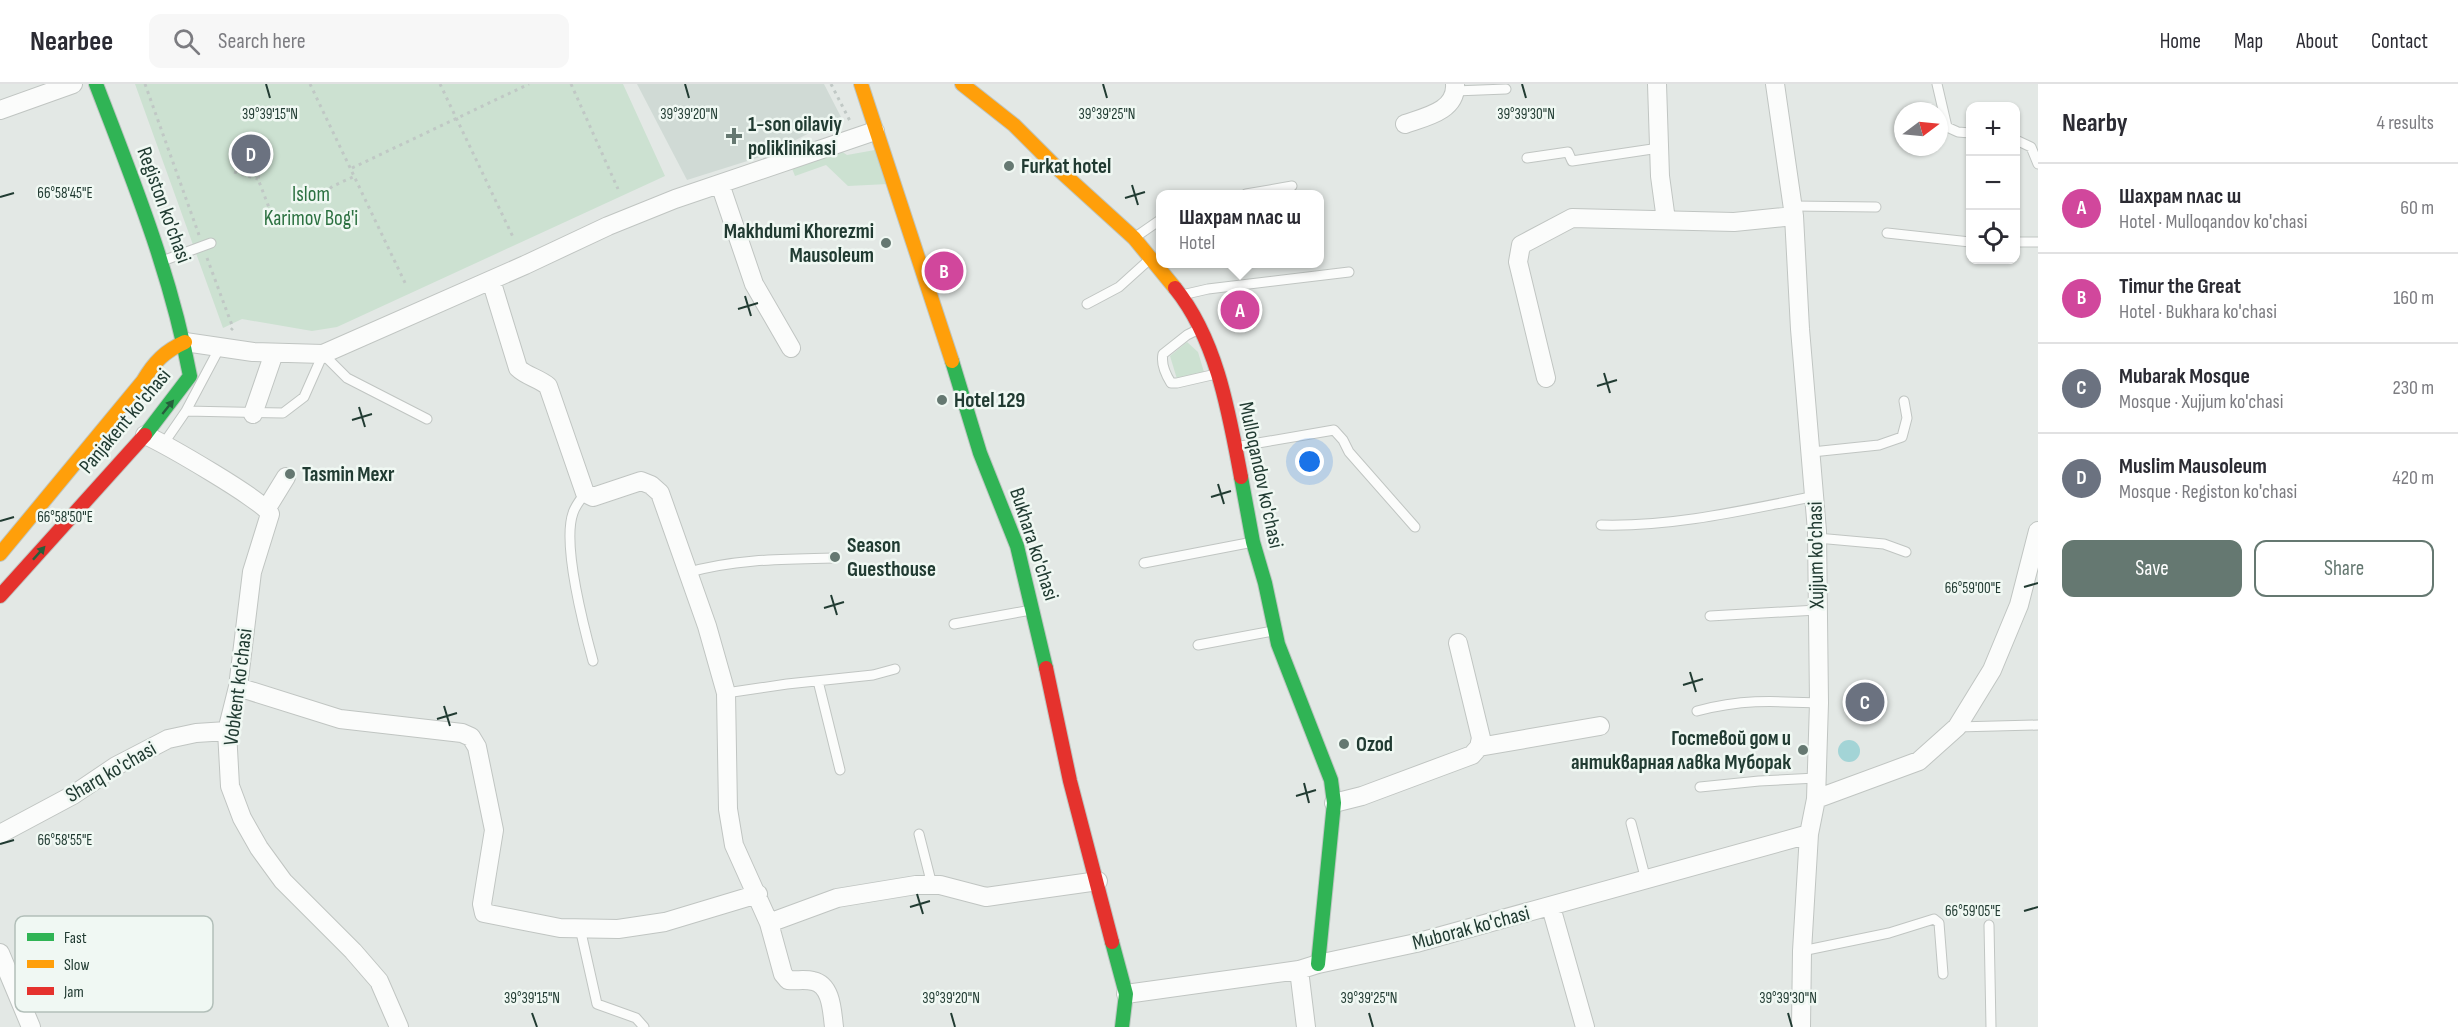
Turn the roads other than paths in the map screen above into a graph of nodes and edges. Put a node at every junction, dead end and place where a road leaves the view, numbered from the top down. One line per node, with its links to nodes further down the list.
1 (73, 84): 10 (street)
2 (96, 84): 32 (street, Registon ko'chasi)
3 (861, 84): 13 (street, Bukhara ko'chasi)
4 (1657, 84): 15 (street)
5 (1775, 84): 22 (street, Xujjum ko'chasi)
6 (1937, 84): 12 (lane)
7 (967, 85): 26 (street, Mulloqandov ko'chasi)
8 (1455, 88): 9 (lane); 11 (street)
9 (1506, 89)
10 (0, 110)
11 (1405, 124)
12 (1966, 133)
13 (866, 134): 18 (street); 70 (street, Bukhara ko'chasi)
14 (2020, 142): 17 (lane)
15 (1659, 148): 16 (lane); 23 (street)
16 (1527, 158)
17 (2038, 164)
18 (720, 184): 36 (street); 42 (street)
19 (1292, 186): 20 (lane)
20 (1272, 190)
21 (1876, 207): 22 (lane)
22 (1794, 211): 23 (street); 54 (street, Xujjum ko'chasi)
23 (1666, 220): 46 (street)
24 (1156, 223): 26 (lane)
25 (1887, 233): 27 (lane)
26 (1134, 237): 31 (street, Mulloqandov ko'chasi)
27 (1966, 241)
28 (2020, 242): 29 (lane)
29 (2038, 242)
30 (207, 244): 32 (lane)
31 (1150, 259): 33 (street, Mulloqandov ko'chasi); 38 (lane)
32 (162, 262): 40 (street, Registon ko'chasi)
33 (1156, 266)
34 (1158, 268): 37 (street, Mulloqandov ko'chasi)
35 (1349, 272): 37 (lane)
36 (491, 280): 44 (street); 56 (street)
37 (1180, 295): 39 (street, Mulloqandov ko'chasi)
38 (1087, 304)
39 (1200, 329): 45 (street, Mulloqandov ko'chasi); 45 (lane)
40 (185, 342): 41 (street); 51 (street, Panjakent ko'chasi, one-way to 40); 65 (street, Panjakent ko'chasi)
41 (220, 346): 43 (street); 48 (lane)
42 (791, 348)
43 (274, 353): 44 (street); 49 (street)
44 (323, 354): 49 (lane); 50 (lane)
45 (1216, 374): 53 (street, Mulloqandov ko'chasi)
46 (1546, 378)
47 (1904, 401): 54 (lane)
48 (186, 411): 49 (lane); 52 (lane)
49 (253, 414)
50 (427, 419)
51 (146, 435): 52 (street); 69 (street, Panjakent ko'chasi, one-way to 51)
52 (164, 443): 58 (street)
53 (1235, 447): 60 (lane); 63 (street, Mulloqandov ko'chasi)
54 (1812, 452): 57 (street, Xujjum ko'chasi)
55 (286, 477): 58 (street)
56 (585, 493): 68 (street); 77 (lane)
57 (1816, 496): 59 (lane); 62 (street, Xujjum ko'chasi)
58 (267, 508): 80 (street, Vobkent ko'chasi)
59 (1601, 525)
60 (1414, 526)
61 (2038, 531): 86 (street)
62 (1817, 537): 64 (lane); 71 (street, Xujjum ko'chasi)
63 (1253, 542): 67 (lane); 74 (street, Mulloqandov ko'chasi)
64 (1906, 552)
65 (0, 554)
66 (834, 558): 68 (lane)
67 (1144, 563)
68 (686, 573): 81 (street)
69 (0, 596)
70 (1033, 609): 73 (lane); 99 (street, Bukhara ko'chasi)
71 (1817, 610): 72 (lane); 82 (street, Xujjum ko'chasi)
72 (1710, 616)
73 (954, 624)
74 (1276, 631): 76 (lane); 93 (street, Mulloqandov ko'chasi)
75 (1458, 643): 88 (street)
76 (1198, 645)
77 (593, 661)
78 (895, 669): 79 (lane)
79 (818, 681): 81 (lane); 89 (lane)
80 (238, 687): 87 (street, Vobkent ko'chasi); 105 (street)
81 (726, 693): 101 (street)
82 (1819, 704): 83 (lane); 90 (street, Xujjum ko'chasi)
83 (1697, 711)
84 (2038, 724): 86 (lane)
85 (1600, 726): 88 (street)
86 (1958, 727): 92 (street)
87 (227, 731): 95 (street, Sharq ko'chasi); 115 (street, Vobkent ko'chasi)
88 (1479, 747): 93 (street)
89 (840, 770)
90 (1816, 778): 91 (lane); 92 (street, Xujjum ko'chasi)
91 (1700, 787)
92 (1816, 799): 97 (street, Xujjum ko'chasi)
93 (1334, 803): 108 (street, Mulloqandov ko'chasi)
94 (1631, 823): 98 (lane)
95 (0, 834)
96 (919, 834): 100 (lane)
97 (1809, 834): 98 (street, Muborak ko'chasi); 106 (street, Xujjum ko'chasi)
98 (1646, 880): 102 (street, Muborak ko'chasi)
99 (1098, 881): 100 (street); 112 (street, Bukhara ko'chasi)
100 (932, 885): 103 (street)
101 (758, 894): 103 (street); 105 (street)
102 (1551, 907): 108 (street, Muborak ko'chasi); 120 (street)
103 (769, 923): 117 (street)
104 (1989, 925): 122 (lane)
105 (580, 928): 116 (lane)
106 (1802, 951): 110 (lane); 121 (street, Xujjum ko'chasi)
107 (0, 953): 111 (street)
108 (1318, 964): 109 (street, Muborak ko'chasi)
109 (1299, 970): 112 (street, Muborak ko'chasi); 119 (street)
110 (1943, 974)
111 (15, 989)
112 (1126, 994): 118 (street, Bukhara ko'chasi)
113 (25, 1012): 114 (street)
114 (31, 1027)
115 (399, 1027)
116 (644, 1027)
117 (834, 1027)
118 (1122, 1027)
119 (1306, 1027)
120 (1585, 1027)
121 (1801, 1027)
122 (1991, 1027)

